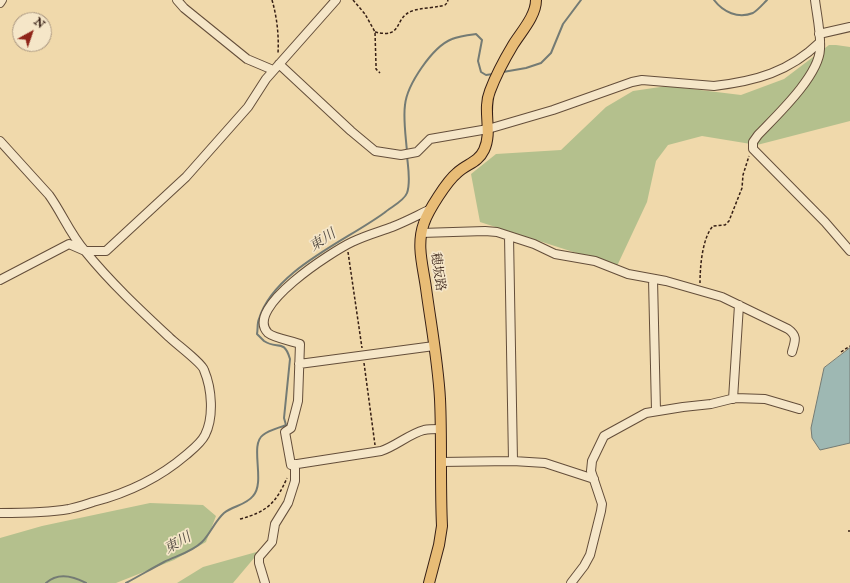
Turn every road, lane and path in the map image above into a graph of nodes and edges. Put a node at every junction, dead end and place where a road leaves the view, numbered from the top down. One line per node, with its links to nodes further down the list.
1 (2, 0): 9 (street)
2 (176, 0): 13 (street)
3 (272, 0): 13 (path)
4 (336, 0): 13 (street)
5 (353, 0): 11 (path)
6 (448, 0): 11 (path)
7 (536, 0): 15 (main road, 穂坂路)
8 (815, 0): 12 (street)
9 (0, 4)
10 (850, 27): 12 (street)
11 (375, 32): 14 (path)
12 (819, 38): 15 (street); 17 (street)
13 (278, 65): 15 (street); 21 (street)
14 (380, 73)
15 (488, 129): 18 (main road, 穂坂路)
16 (0, 141): 21 (street)
17 (753, 149): 22 (street); 25 (path)
18 (431, 209): 19 (main road, 穂坂路); 31 (street)
19 (421, 233): 20 (street); 27 (main road, 穂坂路)
20 (509, 236): 23 (street); 36 (street)
21 (85, 251): 24 (street); 40 (street)
22 (850, 251)
23 (653, 278): 25 (street); 34 (street)
24 (0, 280)
25 (701, 291): 26 (street)
26 (739, 305): 29 (street); 32 (street)
27 (434, 346): 31 (street); 35 (main road, 穂坂路)
28 (850, 346): 30 (path)
29 (792, 352)
30 (841, 352)
31 (299, 364): 38 (street)
32 (733, 399): 33 (street); 34 (street)
33 (799, 409)
34 (656, 411): 39 (street)
35 (440, 429): 37 (main road, 穂坂路); 38 (street)
36 (513, 461): 37 (street); 39 (street)
37 (440, 462): 43 (main road, 穂坂路)
38 (293, 464): 41 (path); 42 (street)
39 (594, 479): 44 (street)
40 (0, 513)
41 (240, 519)
42 (265, 583)
43 (429, 583)
44 (571, 583)

